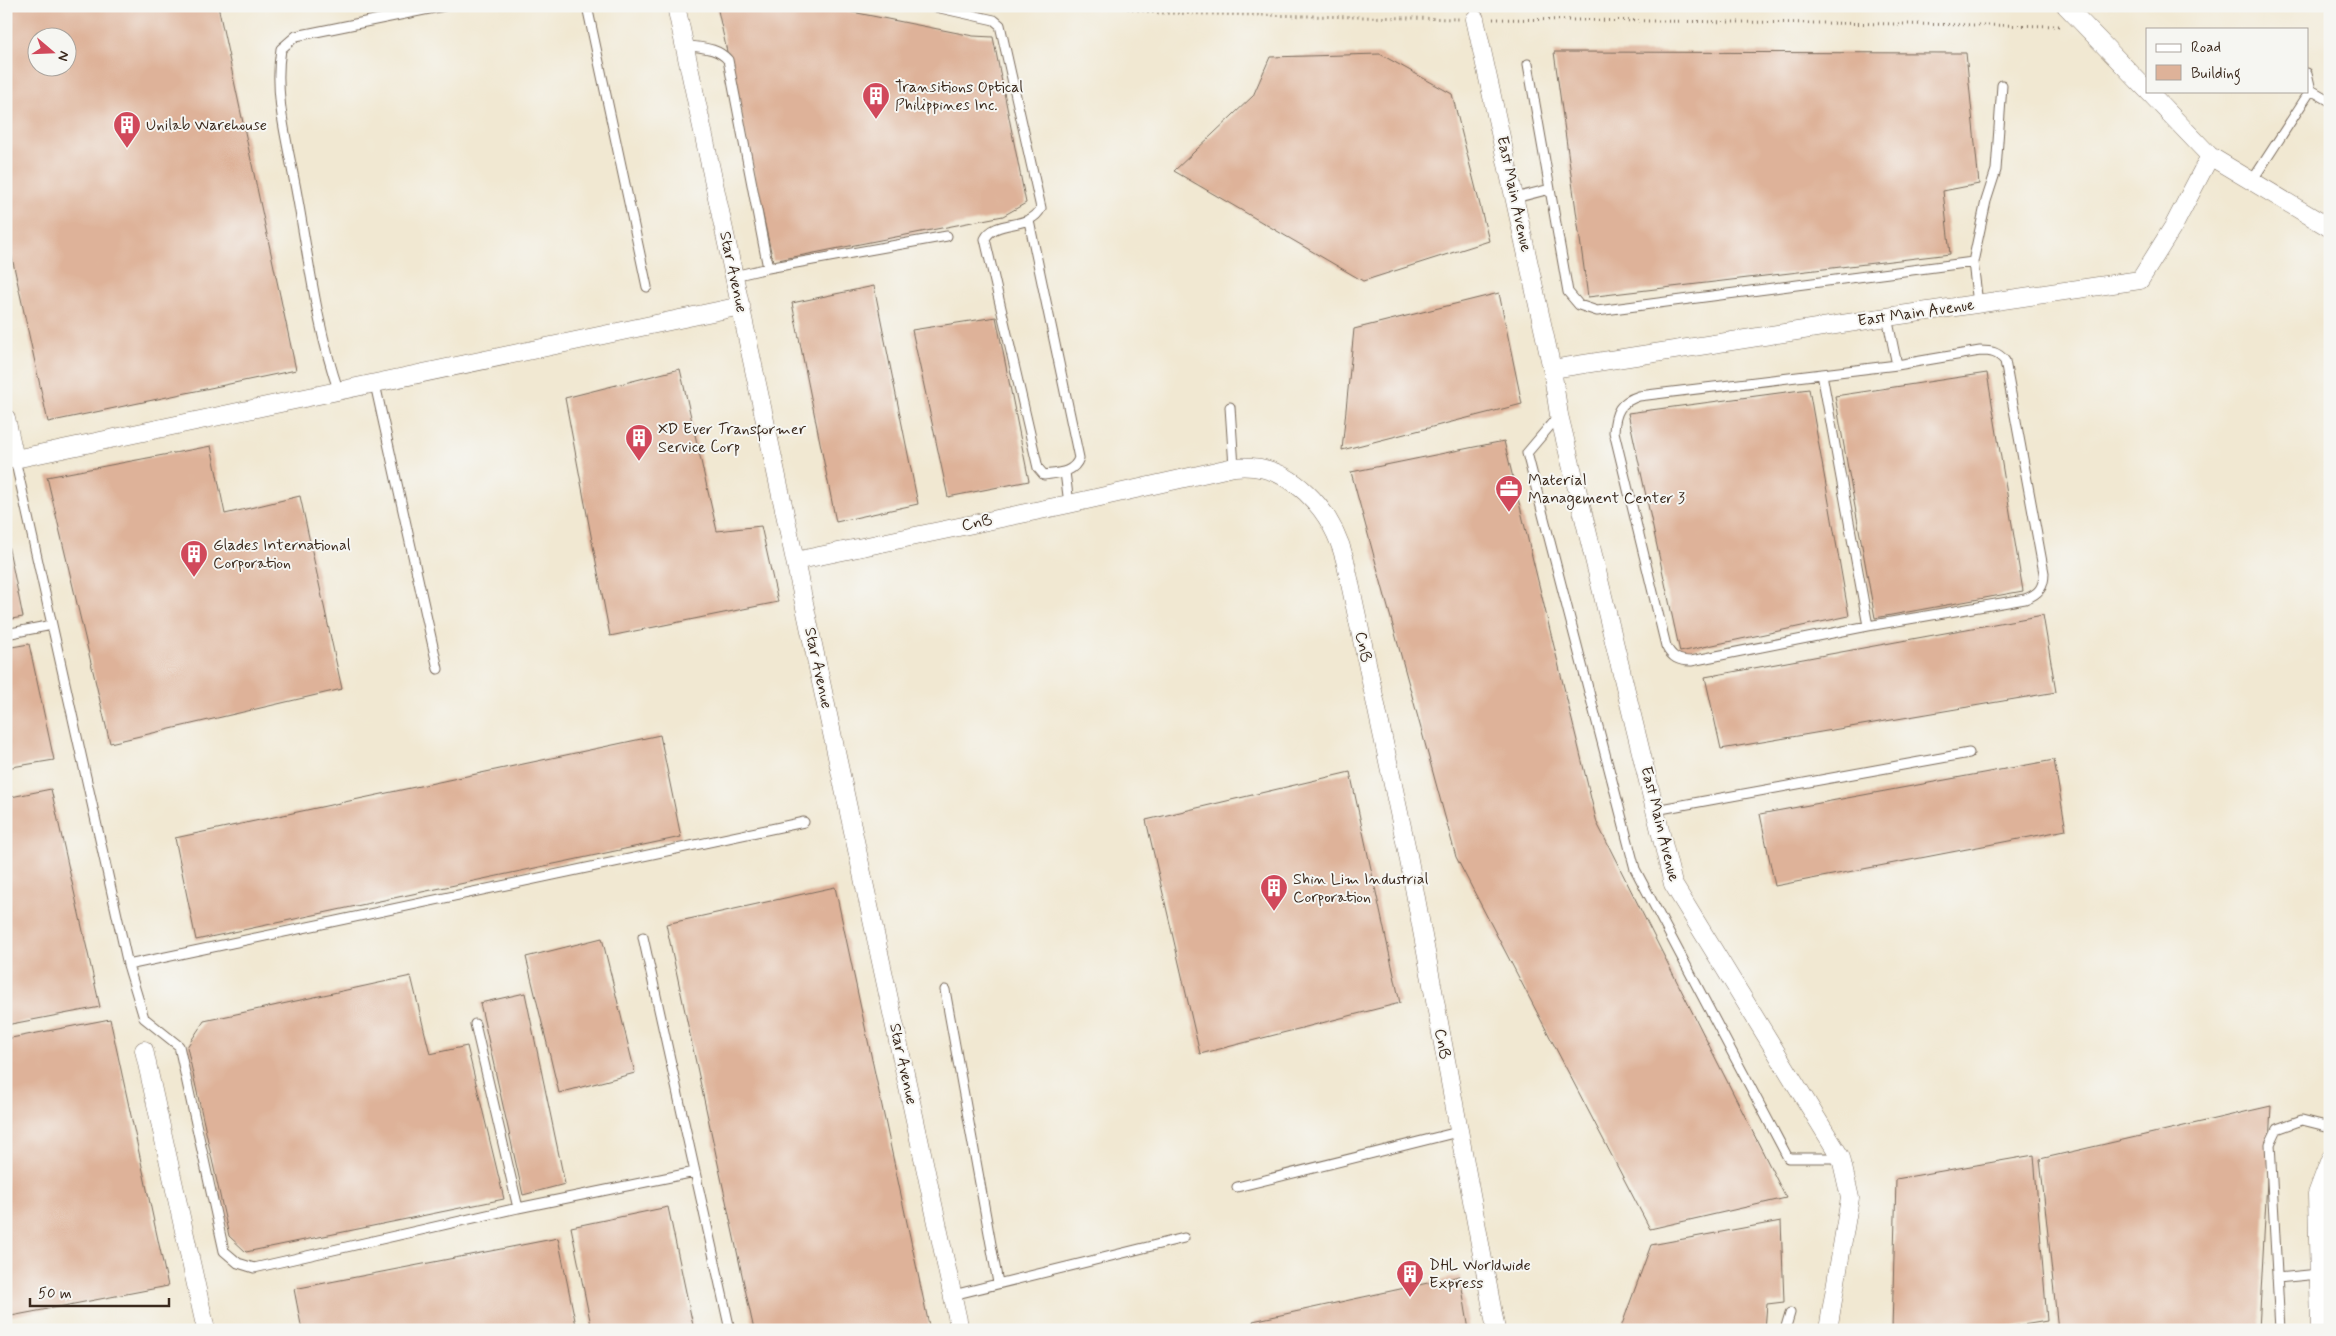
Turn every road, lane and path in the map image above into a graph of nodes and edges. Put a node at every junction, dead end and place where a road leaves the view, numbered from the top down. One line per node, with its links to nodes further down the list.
1 (444, 6): 35 (lane)
2 (587, 6): 27 (lane)
3 (676, 6): 9 (street, Star Avenue)
4 (931, 6): 21 (lane)
5 (1113, 6): 7 (path)
6 (2066, 6): 8 (street)
7 (1475, 19): 8 (path); 20 (street, East Main Avenue)
8 (2086, 27): 13 (street)
9 (684, 45): 25 (lane); 26 (street, Star Avenue)
10 (1528, 64): 19 (lane)
11 (2308, 76): 14 (lane)
12 (2002, 85): 24 (lane)
13 (2146, 89)
14 (2312, 90): 16 (lane); 18 (lane)
15 (2149, 92): 17 (street)
16 (2330, 101)
17 (2210, 156): 18 (street); 28 (street, East Main Avenue)
18 (2252, 182): 22 (street)
19 (1550, 189): 20 (lane); 24 (lane)
20 (1515, 198): 32 (street, East Main Avenue)
21 (1029, 221): 41 (lane); 41 (lane)
22 (2330, 228)
23 (947, 236): 25 (lane)
24 (1973, 262): 28 (lane)
25 (768, 268): 26 (lane)
26 (734, 276): 29 (street, Star Avenue)
27 (647, 287)
28 (1978, 304): 30 (street, East Main Avenue)
29 (740, 306): 34 (street); 43 (street, Star Avenue)
30 (1887, 317): 31 (lane); 32 (street, East Main Avenue)
31 (1897, 365): 33 (lane); 45 (lane)
32 (1552, 369): 37 (street, East Main Avenue)
33 (1822, 374): 45 (lane); 45 (lane)
34 (375, 384): 35 (street); 47 (lane)
35 (339, 392): 39 (street)
36 (1230, 407): 40 (lane)
37 (1559, 415): 49 (street, East Main Avenue); 58 (lane)
38 (6, 418): 39 (street)
39 (11, 460): 44 (lane)
40 (1234, 467): 42 (street, CnB); 57 (street, CnB)
41 (1065, 472): 42 (lane)
42 (1069, 504): 43 (street, CnB)
43 (795, 561): 67 (street, Star Avenue)
44 (52, 625): 46 (lane); 52 (lane)
45 (1868, 626)
46 (6, 634)
47 (438, 669)
48 (1969, 753): 49 (lane)
49 (1656, 810): 58 (street, East Main Avenue)
50 (804, 822): 52 (lane)
51 (643, 936): 60 (lane)
52 (128, 965): 62 (lane)
53 (945, 990): 66 (lane)
54 (475, 1024): 62 (lane)
55 (144, 1050): 69 (street)
56 (2330, 1127): 65 (lane)
57 (1458, 1132): 61 (lane); 72 (street, CnB)
58 (1841, 1158): 74 (street, East Main Avenue)
59 (2330, 1159): 64 (street)
60 (695, 1172): 62 (lane); 70 (lane)
61 (1237, 1187)
62 (518, 1208)
63 (1184, 1238): 66 (lane)
64 (2318, 1274): 65 (lane); 76 (street)
65 (2277, 1278): 75 (lane)
66 (998, 1283): 67 (lane)
67 (953, 1295): 71 (street, Star Avenue)
68 (1790, 1313): 73 (lane)
69 (206, 1330)
70 (730, 1330)
71 (960, 1330)
72 (1496, 1330)
73 (1785, 1330)
74 (1828, 1330)
75 (2280, 1330)
76 (2320, 1330)

